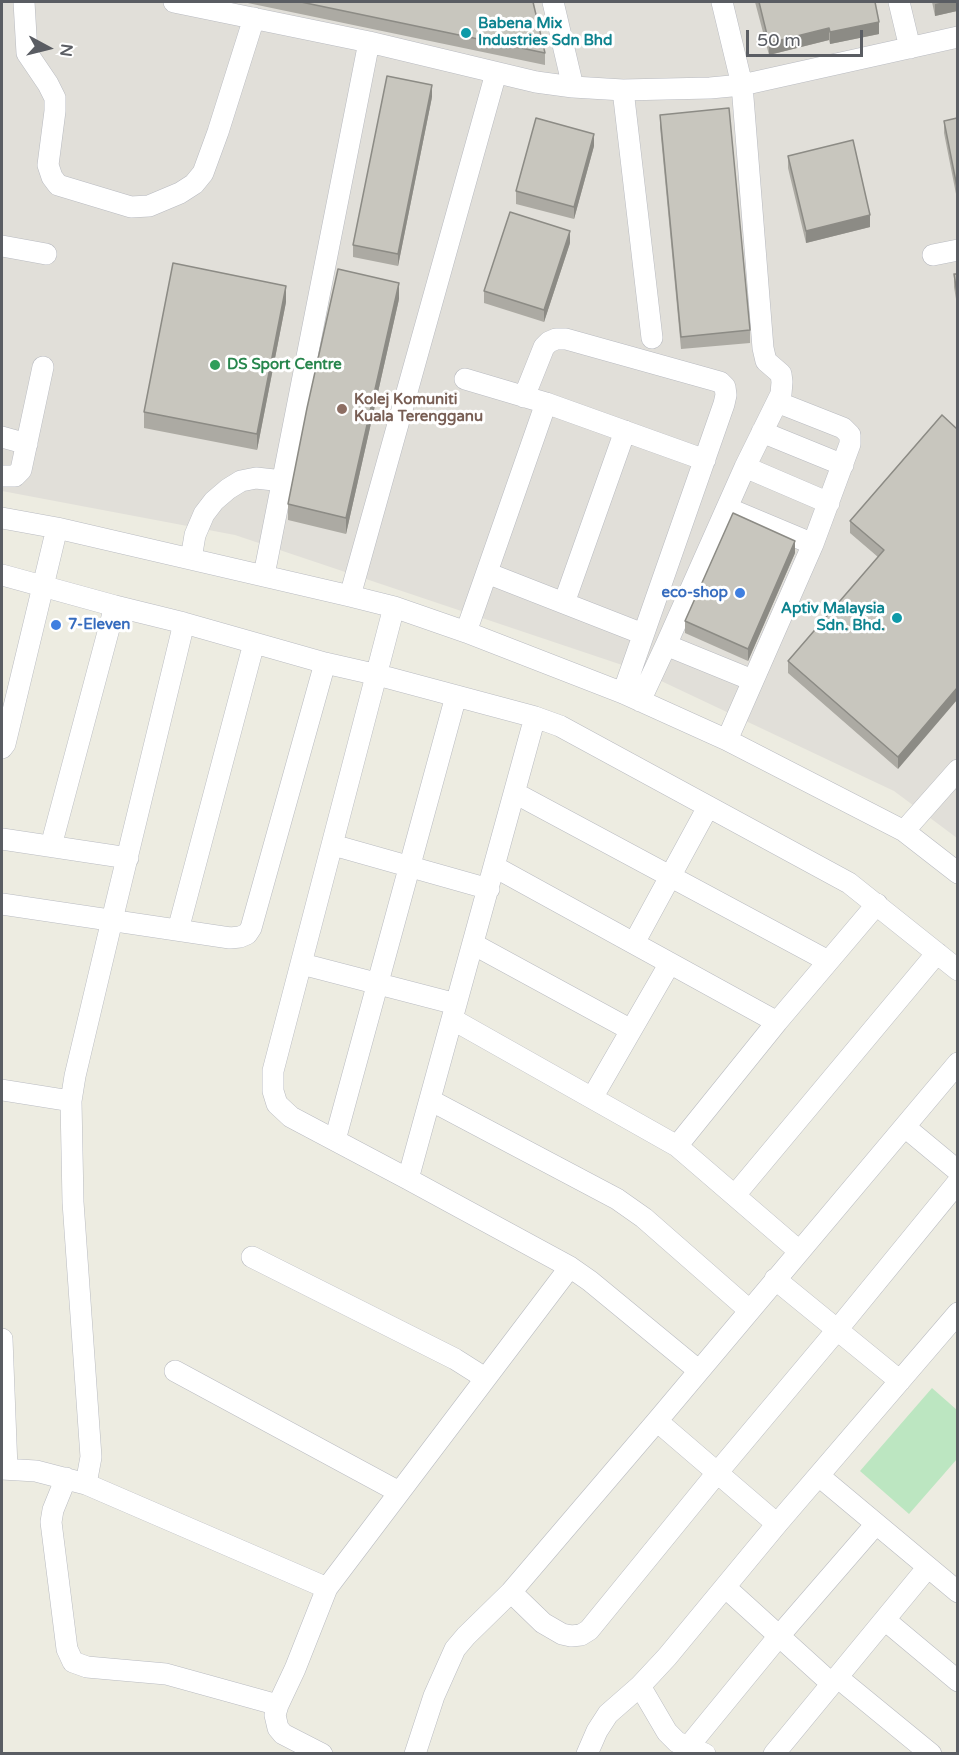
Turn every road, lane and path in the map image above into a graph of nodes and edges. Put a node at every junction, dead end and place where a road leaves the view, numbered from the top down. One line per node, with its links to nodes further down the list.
1 (24, 2): 6 (street)
2 (174, 2): 6 (street)
3 (553, 2): 12 (street)
4 (723, 2): 11 (street)
5 (899, 2): 9 (street)
6 (254, 18): 8 (street)
7 (957, 37): 9 (street)
8 (369, 42): 10 (street); 32 (street)
9 (910, 48): 11 (street)
10 (508, 75): 12 (street); 43 (street)
11 (742, 85): 13 (street); 22 (street)
12 (573, 87): 13 (street)
13 (623, 90): 18 (street)
14 (2, 246): 16 (street)
15 (957, 250): 17 (street)
16 (46, 254)
17 (933, 255)
18 (652, 338)
19 (43, 367): 27 (street)
20 (465, 379): 21 (street)
21 (524, 397): 23 (street); 28 (street)
22 (777, 402): 25 (street); 29 (street)
23 (546, 403): 24 (street); 39 (street)
24 (624, 431): 28 (street); 44 (street)
25 (762, 432): 29 (street); 30 (street)
26 (2, 437): 27 (street)
27 (27, 444): 31 (street)
28 (705, 460): 49 (street)
29 (843, 465): 33 (street)
30 (745, 467): 33 (street); 34 (street)
31 (2, 476)
32 (283, 481): 38 (street); 41 (street)
33 (829, 503): 37 (street)
34 (727, 508): 37 (street); 51 (street)
35 (2, 518): 36 (street)
36 (57, 528): 38 (street); 42 (street)
37 (813, 544): 54 (street)
38 (191, 559): 41 (street)
39 (487, 573): 44 (street); 48 (street)
40 (2, 575): 42 (street)
41 (264, 575): 43 (street)
42 (44, 587): 45 (street); 59 (street)
43 (350, 596): 46 (street)
44 (564, 603): 49 (street)
45 (115, 606): 47 (street); 66 (street)
46 (394, 607): 48 (street); 53 (street)
47 (184, 623): 50 (street); 67 (street)
48 (466, 632): 56 (street)
49 (643, 634): 56 (street)
50 (254, 643): 52 (street); 76 (street)
51 (666, 645): 54 (street); 56 (street)
52 (325, 663): 53 (street); 76 (street)
53 (362, 672): 55 (street); 65 (street)
54 (752, 680): 58 (street)
55 (456, 696): 57 (street); 68 (street)
56 (631, 697): 58 (street)
57 (535, 717): 61 (street); 62 (street)
58 (727, 740): 63 (street)
59 (2, 748)
60 (957, 770): 63 (street)
61 (515, 794): 69 (street); 71 (street)
62 (708, 807): 71 (street); 74 (street)
63 (904, 831): 70 (street)
64 (2, 839): 66 (street)
65 (333, 845): 68 (street); 82 (street)
66 (51, 846): 67 (street)
67 (128, 858): 75 (street)
68 (410, 866): 72 (street); 84 (street)
69 (495, 867): 72 (street); 78 (street)
70 (957, 873)
71 (671, 877): 78 (street); 80 (street)
72 (489, 889): 77 (street)
73 (2, 904): 75 (street)
74 (877, 904): 79 (street); 80 (street)
75 (112, 920): 76 (street); 92 (street)
76 (178, 930)
77 (473, 944): 85 (street); 87 (street)
78 (634, 944): 81 (street)
79 (937, 953): 83 (street); 99 (street)
80 (828, 961): 86 (street)
81 (670, 963): 86 (street); 87 (street)
82 (302, 964): 84 (street); 94 (street)
83 (957, 970)
84 (377, 985): 85 (street); 94 (street)
85 (454, 1012): 90 (street); 91 (street)
86 (777, 1022): 95 (street)
87 (632, 1030): 90 (street)
88 (957, 1065): 93 (street)
89 (2, 1090): 92 (street)
90 (592, 1098): 95 (street)
91 (430, 1100): 97 (street); 104 (street)
92 (70, 1101): 117 (street)
93 (905, 1127): 96 (street); 100 (street)
94 (335, 1140): 97 (street)
95 (677, 1146): 99 (street)
96 (957, 1171)
97 (408, 1179): 102 (street)
98 (957, 1182): 106 (street)
99 (735, 1195): 100 (street)
100 (799, 1251): 103 (street)
101 (252, 1257): 110 (street)
102 (570, 1267): 108 (street); 110 (street)
103 (775, 1279): 104 (street); 106 (street)
104 (749, 1310): 108 (street)
105 (957, 1313): 111 (street)
106 (837, 1330): 111 (street); 114 (street)
107 (2, 1339): 113 (street)
108 (698, 1370): 112 (street)
109 (175, 1371): 118 (street)
110 (485, 1378): 118 (street)
111 (900, 1382): 115 (street)
112 (657, 1421): 114 (street); 124 (street)
113 (4, 1469): 116 (street)
114 (717, 1473): 119 (street); 124 (street)
115 (819, 1476): 119 (street); 120 (street)
116 (66, 1478): 117 (street); 131 (street)
117 (86, 1485): 123 (street)
118 (399, 1492): 123 (street)
119 (777, 1524): 122 (street)
120 (876, 1524): 121 (street); 127 (street)
121 (928, 1567): 125 (street); 126 (street)
122 (725, 1587): 127 (street); 130 (street)
123 (327, 1588): 131 (street)
124 (511, 1592): 134 (street)
125 (957, 1592)
126 (885, 1620): 128 (street); 129 (street)
127 (779, 1635): 128 (street); 132 (street)
128 (834, 1680): 136 (street); 137 (street)
129 (957, 1681)
130 (640, 1686): 132 (street); 135 (street)
131 (278, 1705): 133 (street)
132 (697, 1750)
133 (321, 1754)
134 (415, 1754)
135 (587, 1754)
136 (774, 1754)
137 (931, 1754)

